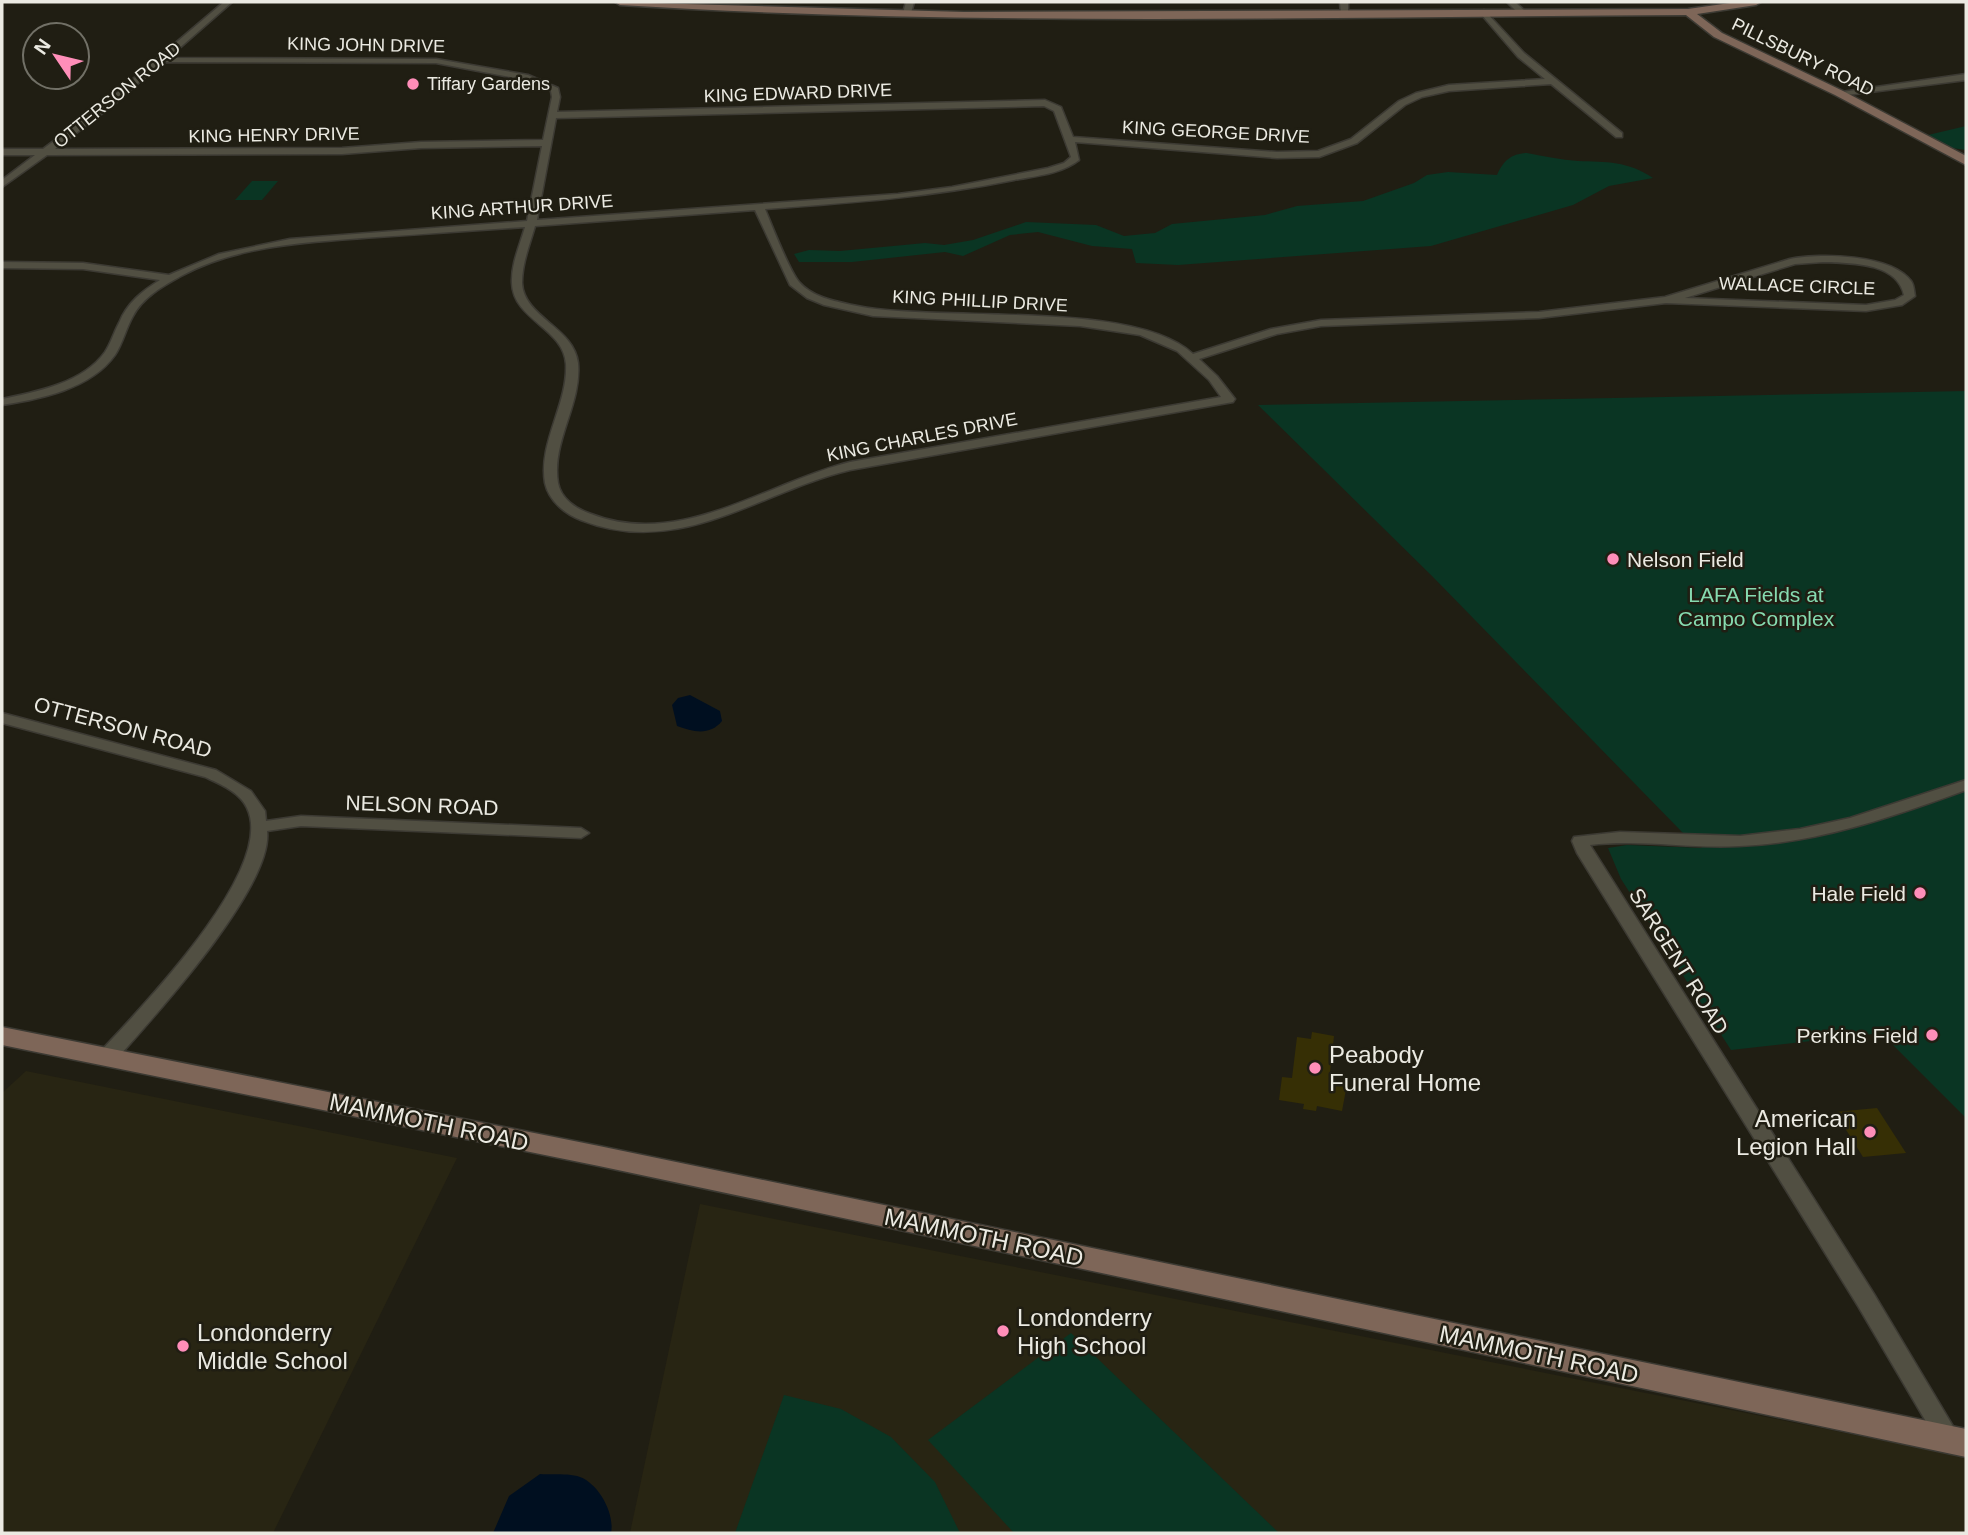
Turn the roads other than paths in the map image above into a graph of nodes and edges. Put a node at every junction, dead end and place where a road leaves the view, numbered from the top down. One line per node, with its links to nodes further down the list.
1 (228, 2): 12 (street, OTTERSON ROAD)
2 (620, 2): 10 (street)
3 (910, 2): 10 (street)
4 (1344, 2): 11 (street)
5 (1511, 2): 8 (street)
6 (1756, 2): 9 (street, PILLSBURY ROAD)
7 (1484, 12): 8 (street); 11 (street); 14 (street)
8 (1522, 12): 9 (street)
9 (1688, 12): 15 (street, PILLSBURY ROAD)
10 (906, 13): 11 (street)
11 (1345, 14)
12 (162, 60): 16 (street, KING JOHN DRIVE); 21 (street, OTTERSON ROAD)
13 (1966, 77): 15 (street)
14 (1554, 81): 17 (street); 18 (street, KING GEORGE DRIVE)
15 (1839, 93): 22 (street, PILLSBURY ROAD)
16 (552, 115): 18 (street, KING EDWARD DRIVE); 19 (street, KING JOHN DRIVE)
17 (1619, 135)
18 (1069, 139): 24 (street, KING ARTHUR DRIVE)
19 (547, 144): 21 (street, KING HENRY DRIVE); 25 (street, KING JOHN DRIVE)
20 (2, 152): 21 (street, KING HENRY DRIVE)
21 (44, 153): 23 (street, OTTERSON ROAD)
22 (1966, 161)
23 (2, 184)
24 (759, 208): 25 (street, KING ARTHUR DRIVE); 29 (street, KING PHILLIP DRIVE)
25 (531, 224): 27 (street, KING ARTHUR DRIVE); 30 (street, KING CHARLES DRIVE)
26 (2, 265): 27 (street)
27 (171, 278): 31 (street, KING ARTHUR DRIVE)
28 (1666, 300): 28 (street, WALLACE CIRCLE); 29 (street, WALLACE CIRCLE)
29 (1191, 358): 30 (street, KING PHILLIP DRIVE)
30 (1229, 399)
31 (2, 402)
32 (2, 718): 34 (street, OTTERSON ROAD)
33 (1966, 785): 38 (street, SARGENT ROAD)
34 (260, 827): 35 (street, NELSON ROAD); 37 (street)
35 (582, 833)
36 (2, 1036): 37 (street, MAMMOTH ROAD)
37 (106, 1058): 38 (street, MAMMOTH ROAD)
38 (1958, 1441)

